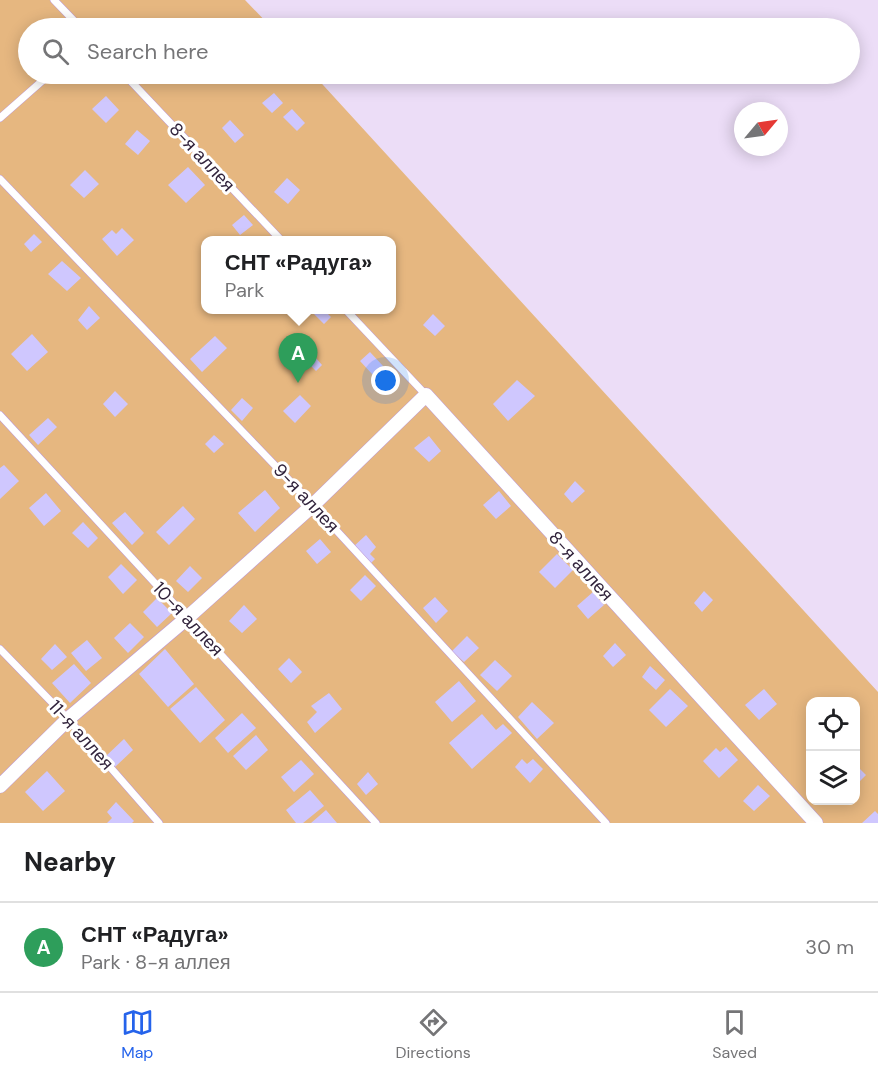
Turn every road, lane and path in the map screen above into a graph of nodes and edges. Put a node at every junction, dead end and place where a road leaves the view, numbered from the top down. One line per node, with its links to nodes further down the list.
1 (54, 0): 2 (lane)
2 (71, 18)
3 (39, 84): 5 (lane)
4 (133, 84): 7 (lane, 8-я аллея)
5 (0, 118)
6 (0, 178): 11 (lane, 9-я аллея)
7 (277, 236)
8 (351, 314): 9 (lane, 8-я аллея)
9 (426, 395): 11 (street); 19 (street, 8-я аллея)
10 (0, 414): 12 (lane, 10-я аллея)
11 (313, 505): 12 (street); 18 (lane, 9-я аллея)
12 (187, 618): 14 (street); 17 (lane, 10-я аллея)
13 (0, 649): 14 (lane, 11-я аллея)
14 (68, 719): 15 (street); 16 (lane, 11-я аллея)
15 (0, 786)
16 (159, 823)
17 (376, 823)
18 (606, 823)
19 (816, 823)

